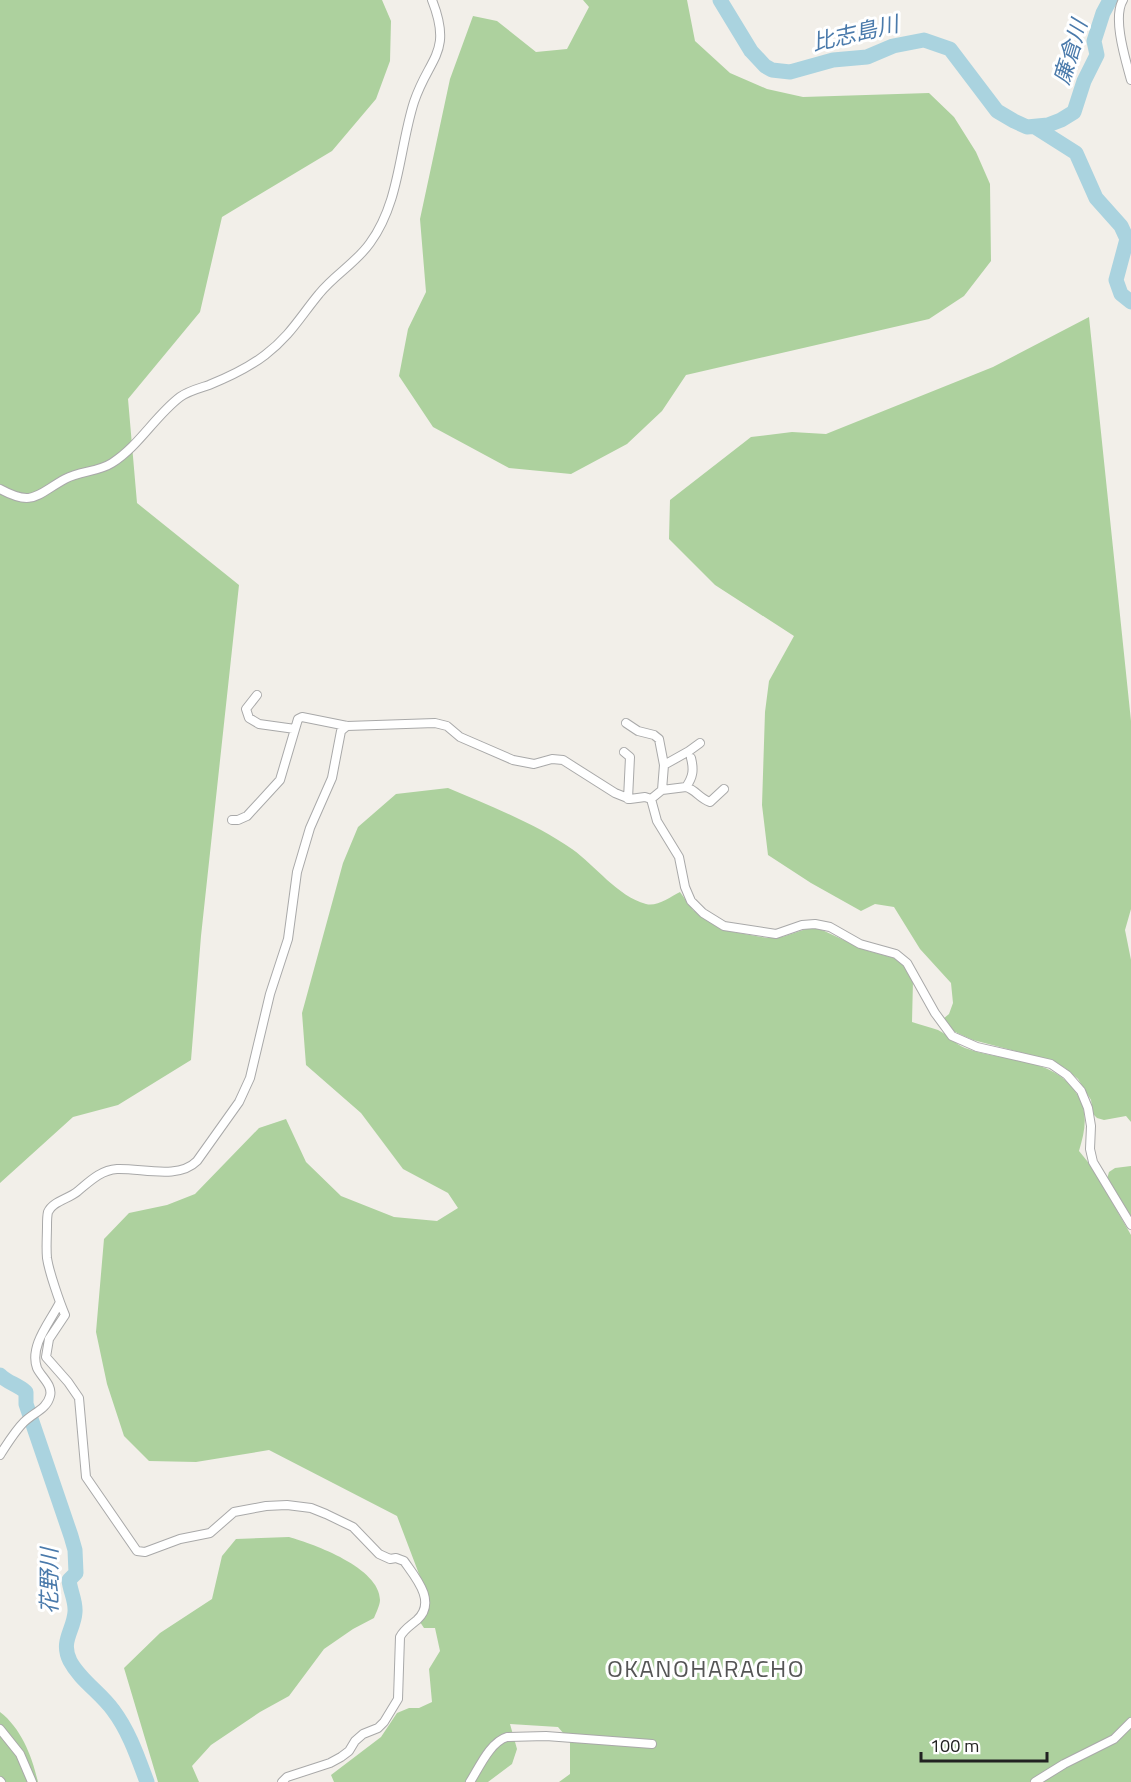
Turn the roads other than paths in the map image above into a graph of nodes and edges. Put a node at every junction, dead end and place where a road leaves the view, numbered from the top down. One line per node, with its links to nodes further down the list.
1 (432, 0): 4 (street)
2 (1123, 0): 3 (street)
3 (1131, 80)
4 (0, 489)
5 (257, 695): 8 (street)
6 (626, 723): 12 (street)
7 (347, 726): 8 (street); 16 (street); 20 (street)
8 (295, 729): 18 (street)
9 (700, 743): 12 (street)
10 (624, 752): 16 (street)
11 (691, 758): 13 (street)
12 (664, 765): 15 (street)
13 (686, 787): 14 (street); 15 (street)
14 (724, 789)
15 (662, 790): 17 (street)
16 (628, 799): 17 (street)
17 (651, 799): 19 (street)
18 (232, 820)
19 (1131, 1225)
20 (60, 1304): 21 (street); 26 (street)
21 (0, 1455)
22 (1131, 1722): 28 (street)
23 (0, 1729): 25 (street)
24 (652, 1744): 27 (street)
25 (32, 1782)
26 (282, 1782)
27 (470, 1782)
28 (1035, 1782)

